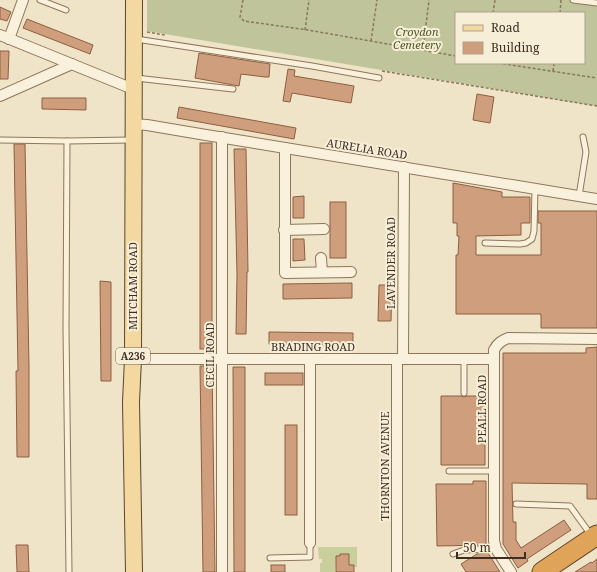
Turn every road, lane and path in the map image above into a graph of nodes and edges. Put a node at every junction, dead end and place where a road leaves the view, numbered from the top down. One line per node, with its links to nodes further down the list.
1 (23, 0): 16 (street)
2 (40, 0): 12 (lane)
3 (134, 0): 17 (main road, MITCHAM ROAD / A236)
4 (243, 0): 15 (path)
5 (309, 0): 15 (path)
6 (376, 0): 18 (path)
7 (429, 0): 19 (path)
8 (495, 0): 13 (path)
9 (561, 0): 14 (path)
10 (573, 0): 11 (lane)
11 (597, 3)
12 (66, 10)
13 (493, 12)
14 (560, 12)
15 (305, 30): 18 (path)
16 (4, 37): 21 (street)
17 (133, 39): 25 (lane); 27 (main road, MITCHAM ROAD / A236)
18 (371, 41): 19 (path)
19 (423, 50): 20 (path)
20 (455, 56)
21 (72, 64): 27 (street); 29 (street)
22 (504, 64): 24 (path)
23 (554, 64): 24 (path)
24 (553, 72): 26 (path)
25 (379, 78)
26 (597, 78)
27 (133, 84): 28 (lane); 30 (main road, MITCHAM ROAD / A236)
28 (233, 89)
29 (0, 96)
30 (133, 132): 31 (street, AURELIA ROAD); 34 (lane); 48 (main road, MITCHAM ROAD / A236)
31 (222, 137): 35 (street, AURELIA ROAD); 49 (street, CECIL ROAD)
32 (583, 137): 39 (lane)
33 (0, 140): 34 (lane)
34 (67, 141): 63 (lane)
35 (286, 148): 36 (street, AURELIA ROAD); 42 (street)
36 (404, 167): 37 (street, AURELIA ROAD); 51 (street, LAVENDER ROAD)
37 (535, 189): 39 (street, AURELIA ROAD); 43 (lane)
38 (597, 195): 40 (lane)
39 (579, 196): 40 (street, AURELIA ROAD)
40 (597, 199)
41 (324, 229): 42 (street)
42 (284, 230): 45 (street)
43 (485, 243)
44 (322, 258): 45 (street)
45 (322, 272): 46 (street)
46 (351, 272)
47 (597, 339): 53 (street, PEALL ROAD)
48 (133, 359): 49 (street, BRADING ROAD); 64 (main road, MITCHAM ROAD / A236)
49 (222, 359): 50 (street, BRADING ROAD); 65 (street, CECIL ROAD)
50 (310, 359): 51 (street, BRADING ROAD); 59 (street)
51 (400, 359): 52 (street, BRADING ROAD); 66 (street, THORNTON AVENUE)
52 (464, 359): 53 (street, BRADING ROAD); 54 (lane)
53 (494, 359): 56 (street, PEALL ROAD)
54 (464, 394)
55 (449, 471): 56 (lane)
56 (494, 471): 60 (street, PEALL ROAD)
57 (516, 504): 58 (lane)
58 (595, 536): 68 (highway)
59 (310, 543): 62 (lane)
60 (496, 549): 61 (lane); 67 (street, PEALL ROAD)
61 (453, 554)
62 (270, 558)
63 (69, 572)
64 (134, 572)
65 (222, 572)
66 (397, 572)
67 (511, 572)
68 (542, 572)

